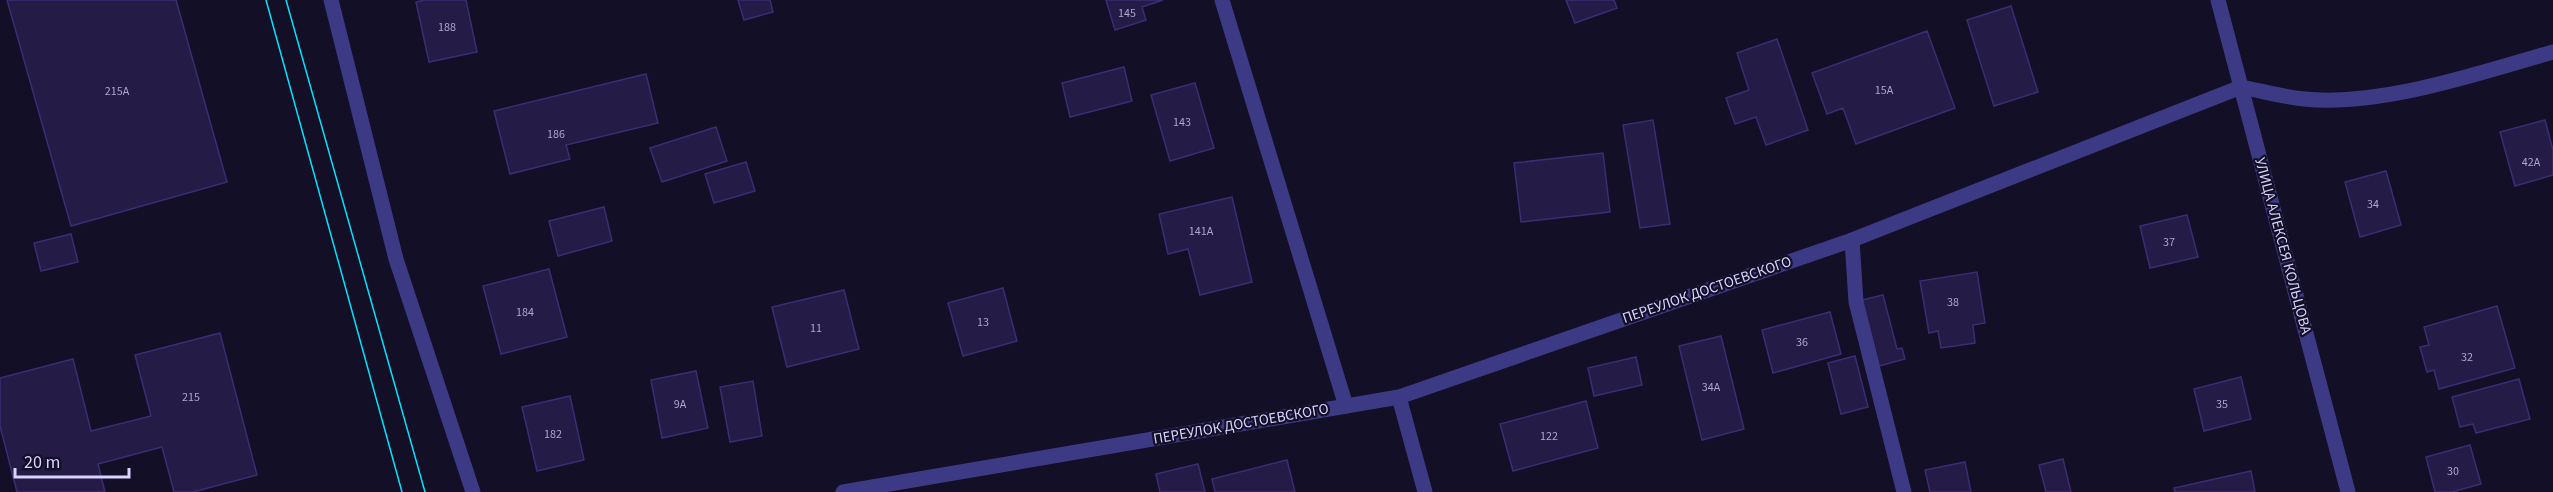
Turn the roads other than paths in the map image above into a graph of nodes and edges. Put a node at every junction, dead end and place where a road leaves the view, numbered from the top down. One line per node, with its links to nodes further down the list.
1 (331, 0): 9 (street)
2 (1221, 0): 8 (street)
3 (2218, 0): 5 (street, УЛИЦА АЛЕКСЕЯ КОЛЬЦОВА)
4 (2553, 52): 5 (street)
5 (2241, 87): 6 (street, ПЕРЕУЛОК ДОСТОЕВСКОГО); 13 (street, УЛИЦА АЛЕКСЕЯ КОЛЬЦОВА)
6 (1852, 240): 7 (street, ПЕРЕУЛОК ДОСТОЕВСКОГО); 12 (street)
7 (1399, 397): 8 (street, ПЕРЕУЛОК ДОСТОЕВСКОГО); 11 (street)
8 (1346, 406): 10 (street, ПЕРЕУЛОК ДОСТОЕВСКОГО)
9 (473, 492)
10 (843, 492)
11 (1425, 492)
12 (1904, 492)
13 (2348, 492)

